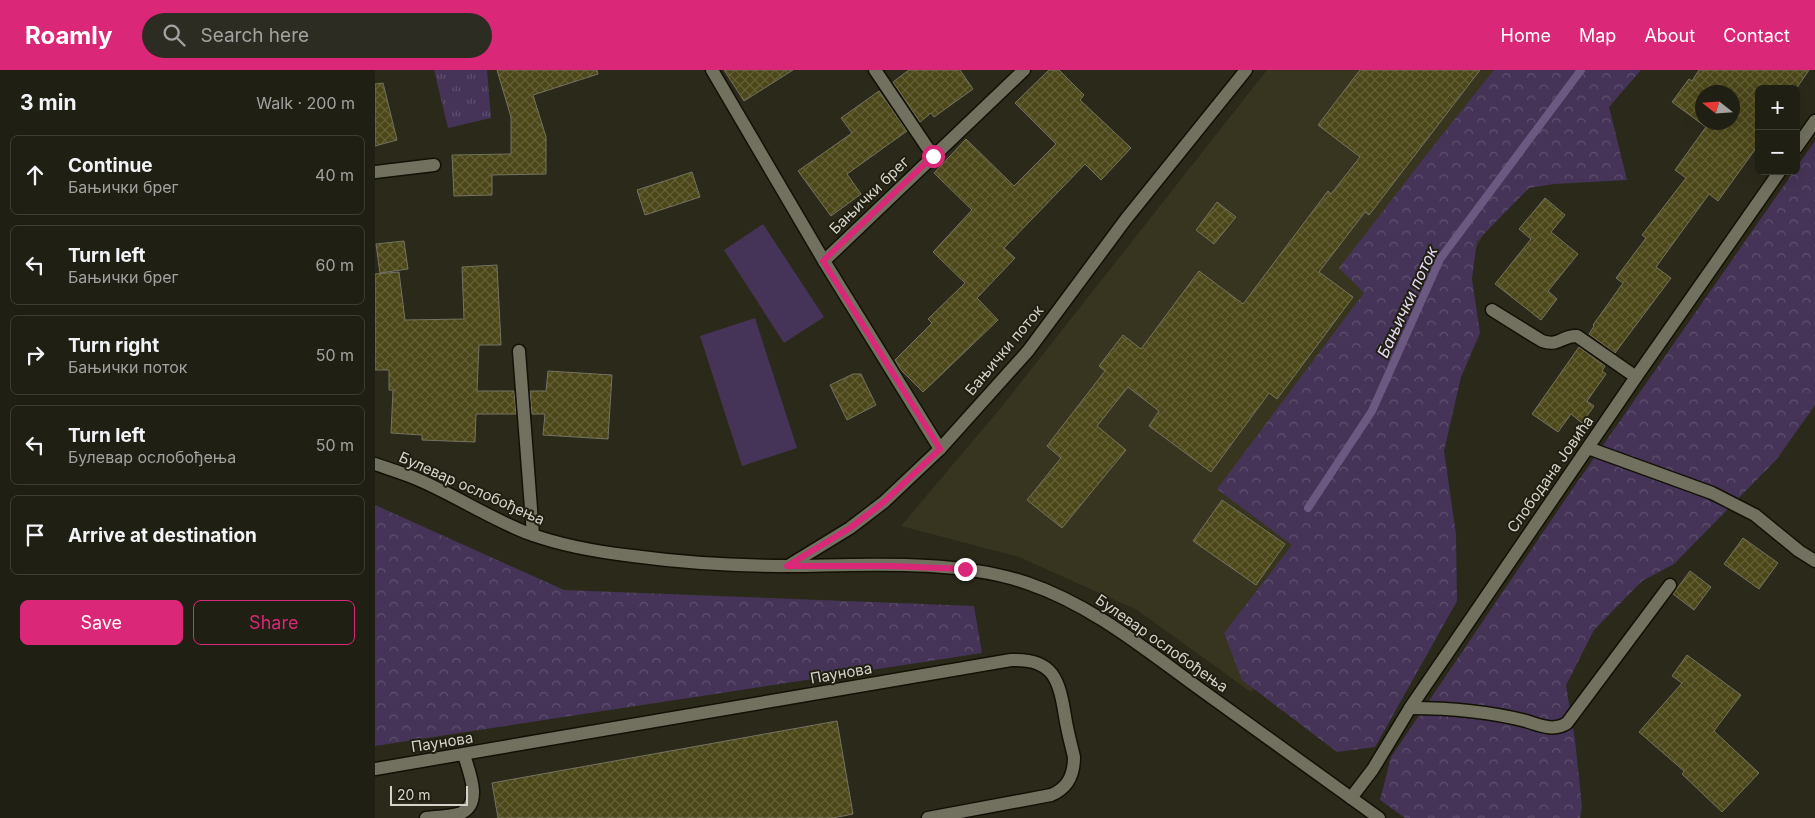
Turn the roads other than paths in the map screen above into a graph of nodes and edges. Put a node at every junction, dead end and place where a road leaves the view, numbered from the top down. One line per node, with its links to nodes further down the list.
1 (712, 70): 11 (street, Бањички брег)
2 (875, 70): 7 (street)
3 (1024, 70): 7 (street, Бањички брег)
4 (1246, 70): 16 (street, Бањички поток)
5 (1815, 121): 6 (street)
6 (1800, 142)
7 (933, 156): 11 (street, Бањички брег)
8 (434, 165): 9 (street)
9 (375, 172)
10 (1777, 175): 14 (street, Слободана Јовића)
11 (823, 261): 16 (street, Бањички брег)
12 (1493, 310): 14 (street)
13 (519, 351): 18 (street)
14 (1636, 378): 15 (street, Слободана Јовића)
15 (1588, 448): 19 (street); 22 (street, Слободана Јовића)
16 (940, 449): 20 (street, Бањички поток)
17 (375, 464): 18 (street, Булевар ослобођења)
18 (533, 535): 20 (street, Булевар ослобођења)
19 (1815, 561)
20 (787, 566): 25 (street, Булевар ослобођења)
21 (1670, 585): 22 (street)
22 (1410, 708): 25 (street, Слободана Јовића)
23 (464, 755): 24 (street, Паунова); 26 (street); 27 (street, Паунова)
24 (375, 769)
25 (1351, 798): 28 (street, Булевар ослобођења)
26 (426, 818)
27 (928, 818)
28 (1379, 818)

